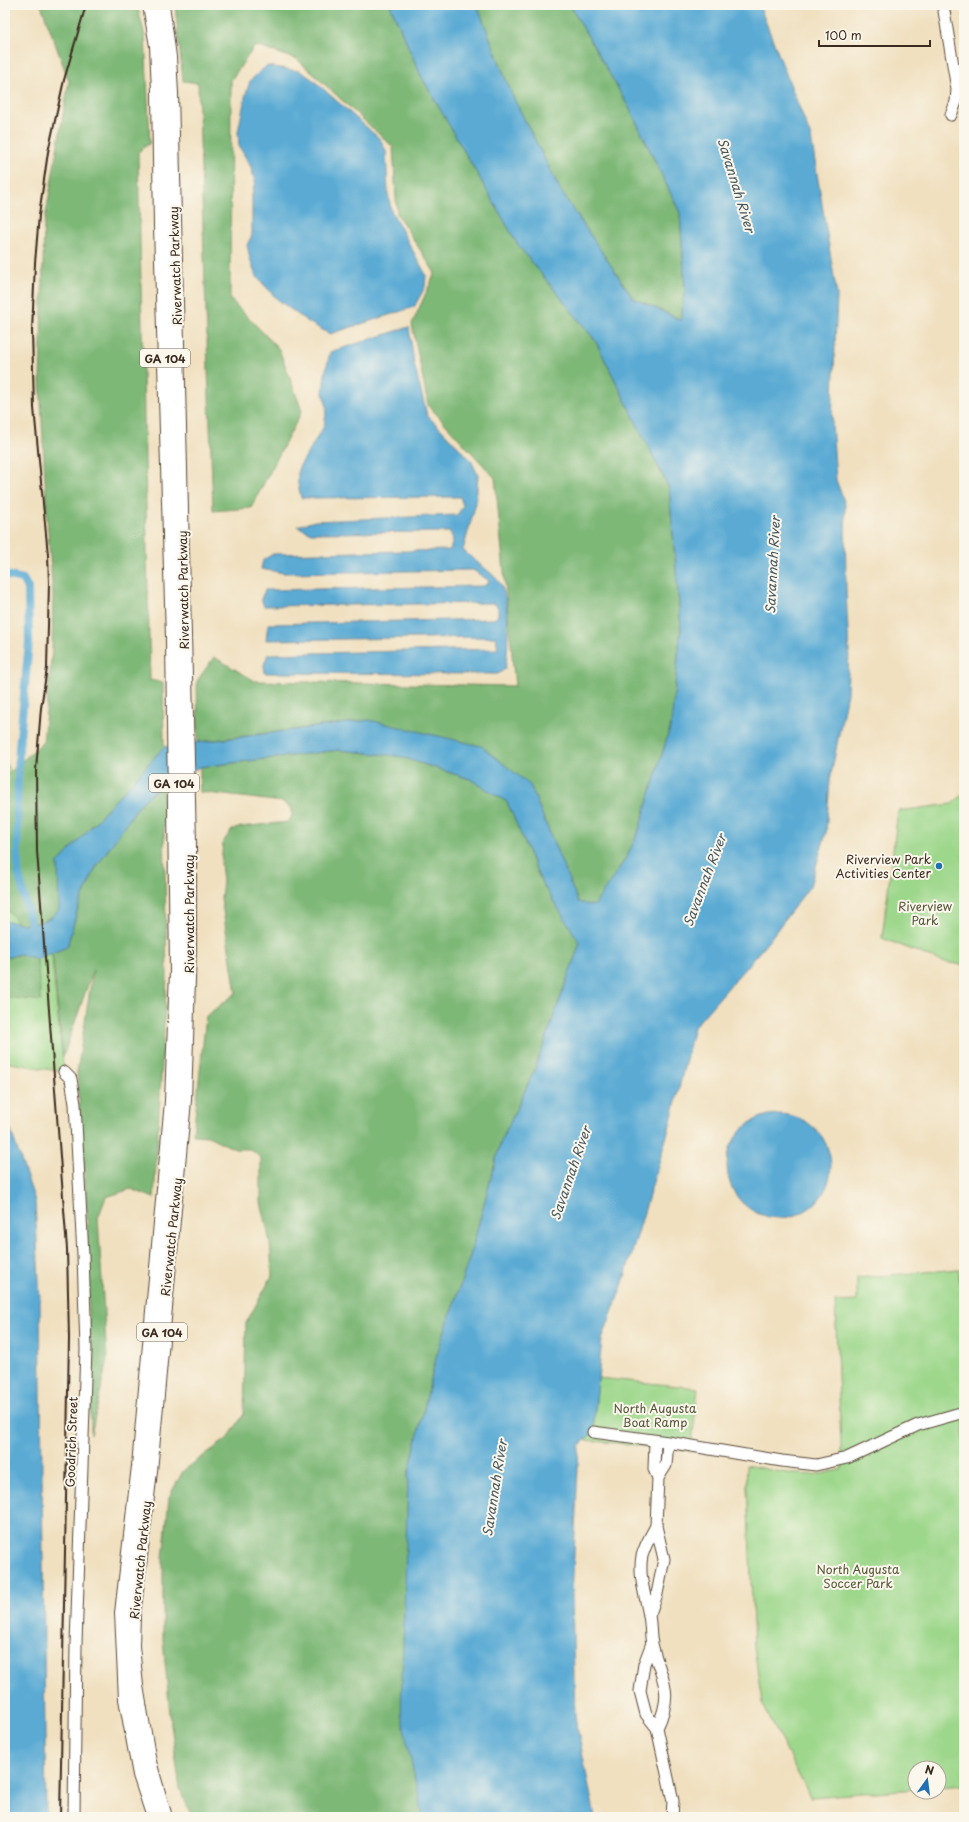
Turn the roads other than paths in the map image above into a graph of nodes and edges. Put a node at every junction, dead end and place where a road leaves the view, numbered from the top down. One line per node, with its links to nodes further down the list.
1 (150, 5): 17 (main road, Riverwatch Parkway / GA 104)
2 (162, 5): 18 (main road, Riverwatch Parkway / GA 104)
3 (943, 5): 4 (street)
4 (950, 115)
5 (64, 1072): 16 (street, Goodrich Street)
6 (964, 1412): 9 (street)
7 (593, 1432): 8 (street)
8 (655, 1441): 9 (street); 10 (street)
9 (668, 1442): 10 (street)
10 (658, 1478): 11 (street)
11 (656, 1526): 12 (street); 12 (street)
12 (649, 1616): 13 (street)
13 (652, 1643): 14 (street); 14 (street)
14 (657, 1728): 15 (street)
15 (673, 1801): 19 (street); 20 (street)
16 (74, 1817)
17 (154, 1817)
18 (165, 1817)
19 (672, 1817)
20 (682, 1817)

